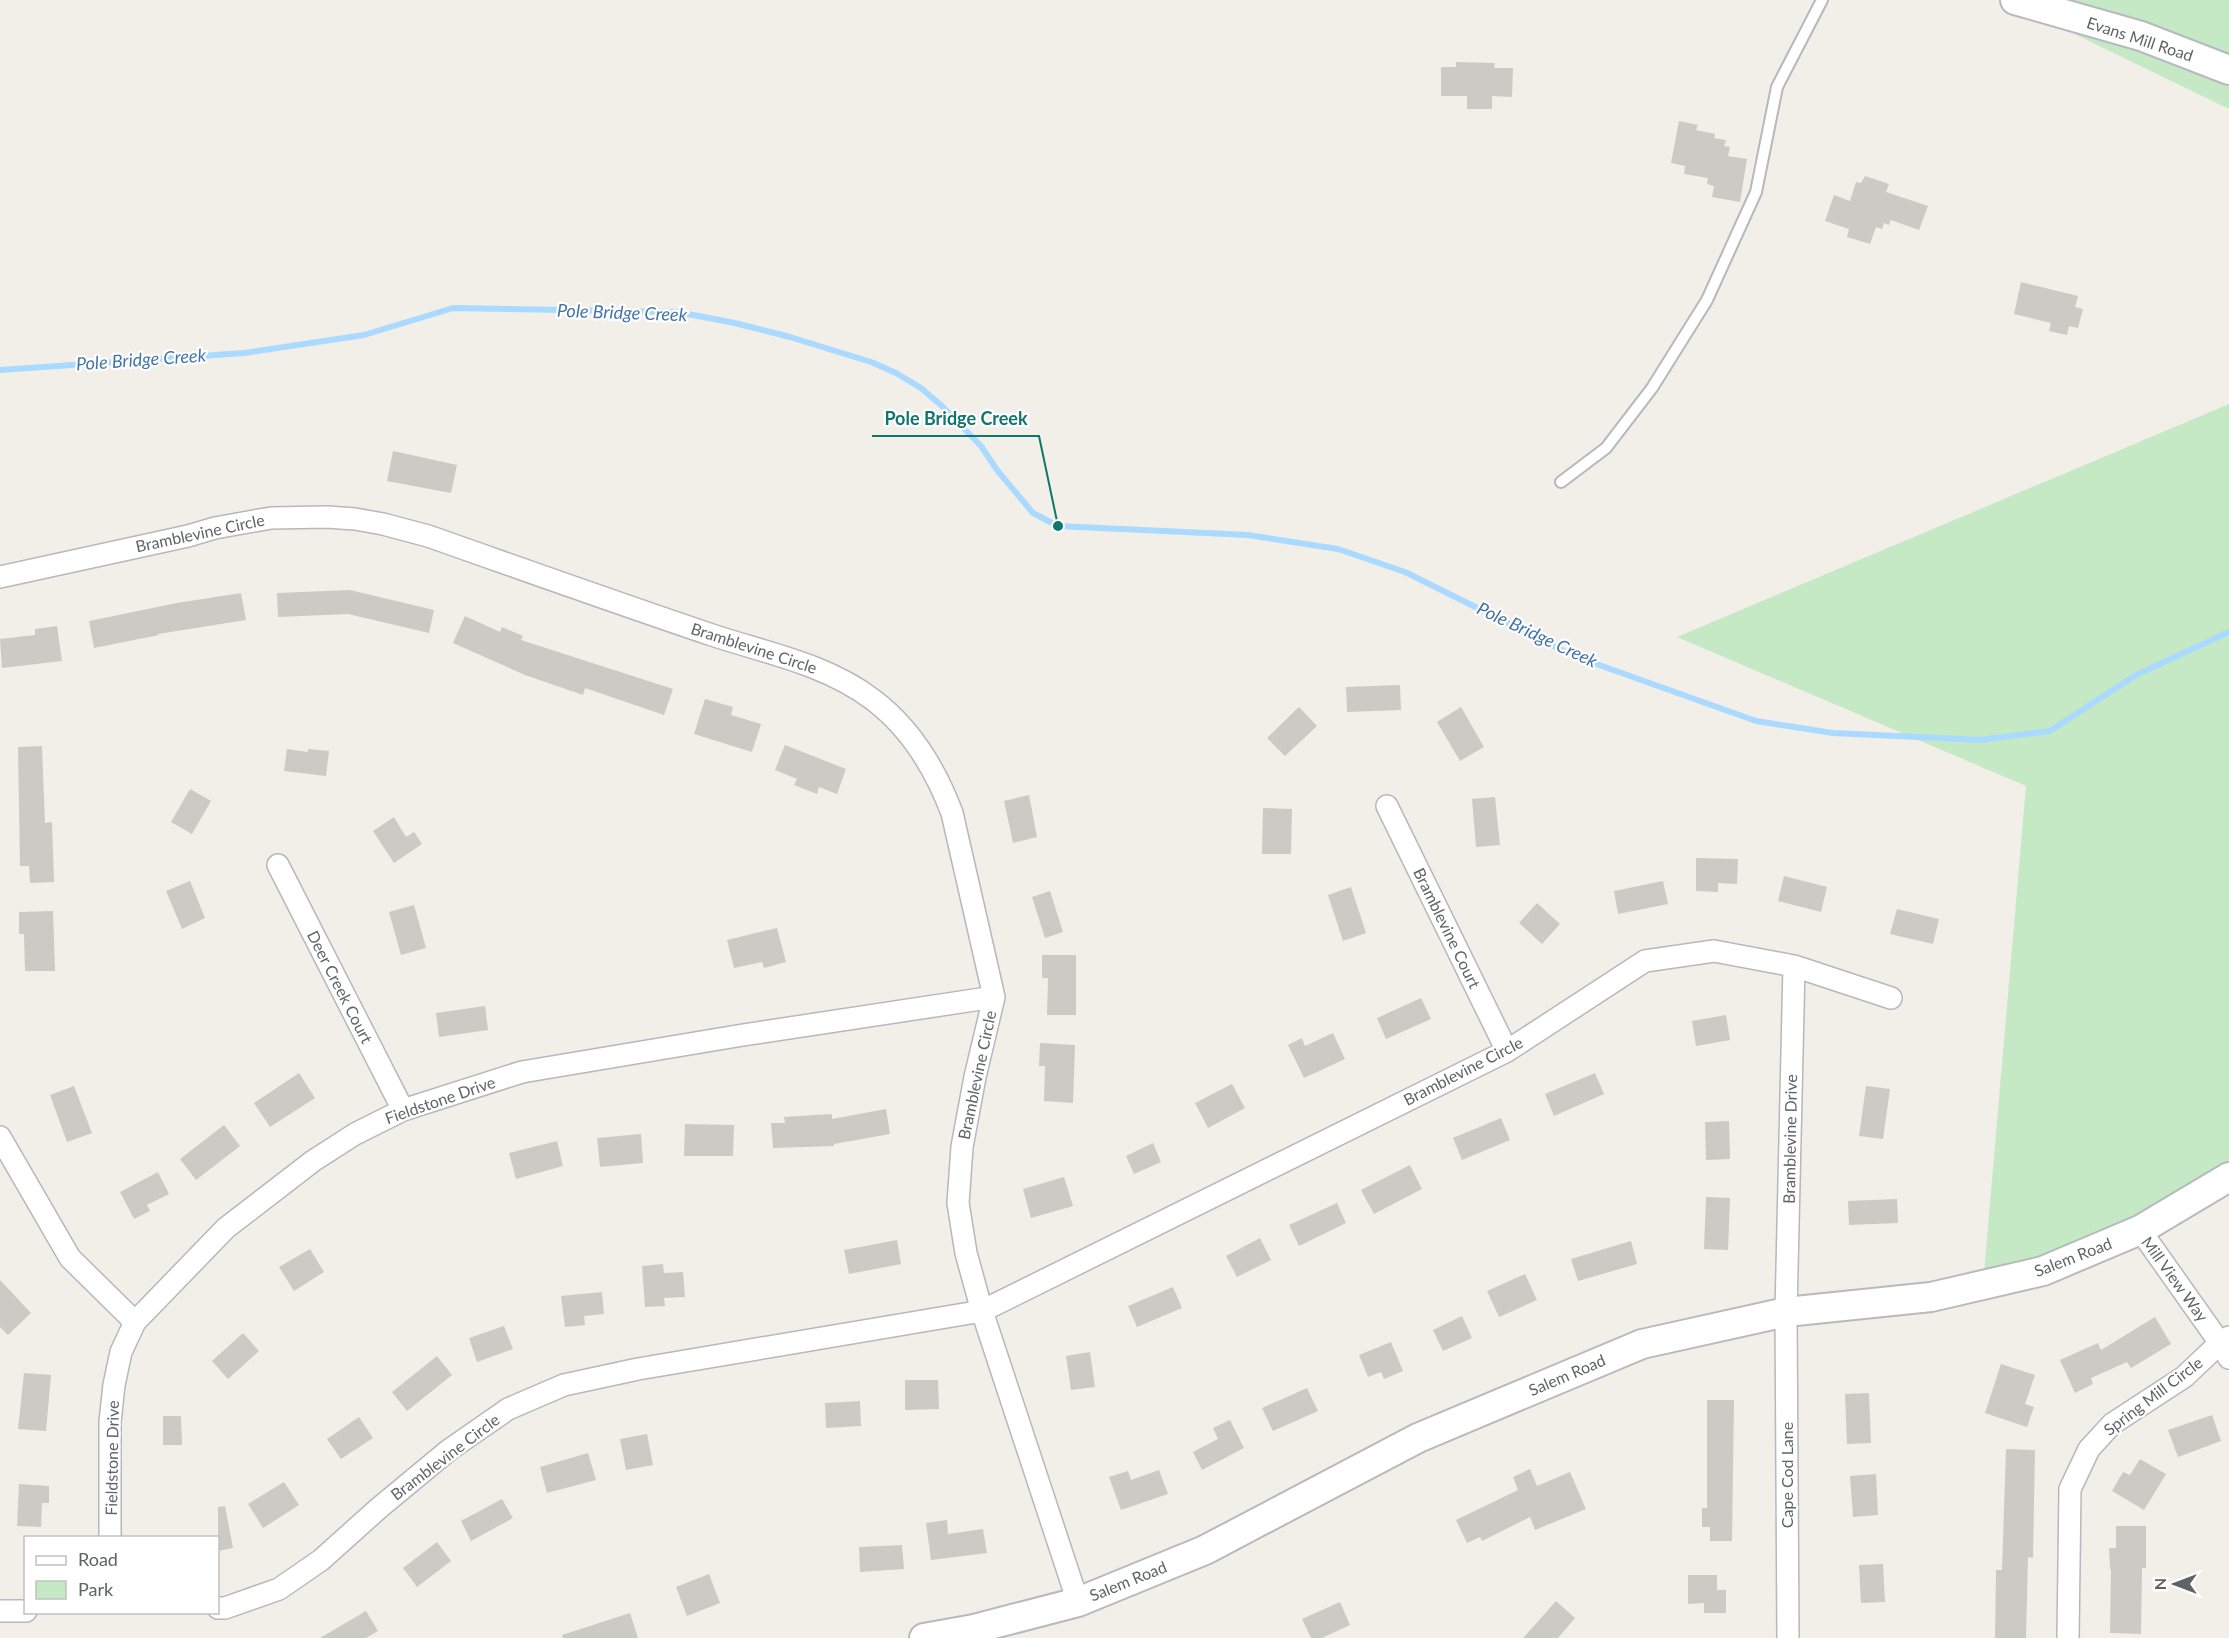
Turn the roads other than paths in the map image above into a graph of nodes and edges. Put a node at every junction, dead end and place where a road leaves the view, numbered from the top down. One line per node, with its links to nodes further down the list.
1 (1822, 0): 4 (lane)
2 (2015, 0): 3 (street, Evans Mill Road)
3 (2229, 70)
4 (1561, 482)
5 (0, 577): 9 (street, Bramblevine Circle)
6 (1387, 806): 11 (street, Bramblevine Court)
7 (278, 864): 12 (street, Deer Creek Court)
8 (1794, 966): 10 (street, Bramblevine Circle); 11 (street, Bramblevine Circle); 17 (street, Bramblevine Drive)
9 (994, 998): 12 (street, Fieldstone Drive); 16 (street, Bramblevine Circle)
10 (1891, 998)
11 (1507, 1051): 16 (street, Bramblevine Circle)
12 (403, 1110): 18 (street, Fieldstone Drive)
13 (0, 1137): 18 (street)
14 (2229, 1177): 15 (street, Salem Road)
15 (2140, 1230): 17 (street, Salem Road); 19 (street, Mill View Way)
16 (982, 1311): 21 (street, Bramblevine Circle); 22 (street, Bramblevine Circle)
17 (1786, 1312): 21 (street, Salem Road); 26 (street, Cape Cod Lane)
18 (135, 1322): 20 (street, Fieldstone Drive)
19 (2226, 1346): 27 (street, Spring Mill Circle)
20 (110, 1536)
21 (1078, 1602): 25 (street, Salem Road)
22 (219, 1608)
23 (0, 1611): 24 (street)
24 (24, 1611)
25 (924, 1638)
26 (1788, 1638)
27 (2068, 1638)

